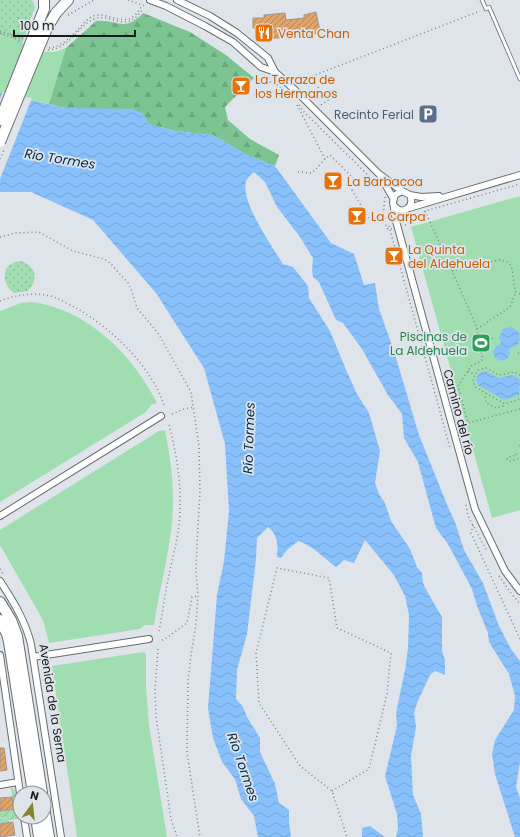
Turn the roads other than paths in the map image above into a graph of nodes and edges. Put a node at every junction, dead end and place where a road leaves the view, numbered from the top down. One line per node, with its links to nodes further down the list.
1 (68, 0): 9 (main road, bridge)
2 (177, 0): 6 (street)
3 (482, 0): 7 (lane)
4 (148, 3): 6 (street)
5 (44, 4): 8 (main road, bridge)
6 (275, 72): 10 (street)
7 (520, 79)
8 (0, 120)
9 (0, 142)
10 (379, 174): 12 (street); 15 (street)
11 (520, 175): 14 (street)
12 (402, 191): 13 (street); 15 (street)
13 (410, 195): 14 (street); 17 (street)
14 (447, 196): 17 (street)
15 (393, 198): 16 (street)
16 (394, 206): 17 (street); 21 (street, Camino del río)
17 (409, 208)
18 (161, 416): 19 (street)
19 (0, 516)
20 (0, 581): 26 (street, Avenida de la Serna)
21 (520, 591)
22 (0, 602): 33 (main road, Avenida de la Serna)
23 (0, 620): 32 (main road)
24 (149, 639): 26 (street)
25 (0, 655): 27 (street)
26 (33, 656): 40 (street, Avenida de la Serna)
27 (1, 664): 28 (street)
28 (2, 673): 29 (street)
29 (18, 782): 30 (street); 31 (street)
30 (0, 785)
31 (19, 785)
32 (32, 785)
33 (41, 785)
34 (25, 825): 37 (street)
35 (37, 825): 38 (main road)
36 (47, 825): 39 (main road)
37 (27, 837)
38 (39, 837)
39 (49, 837)
40 (60, 837)

